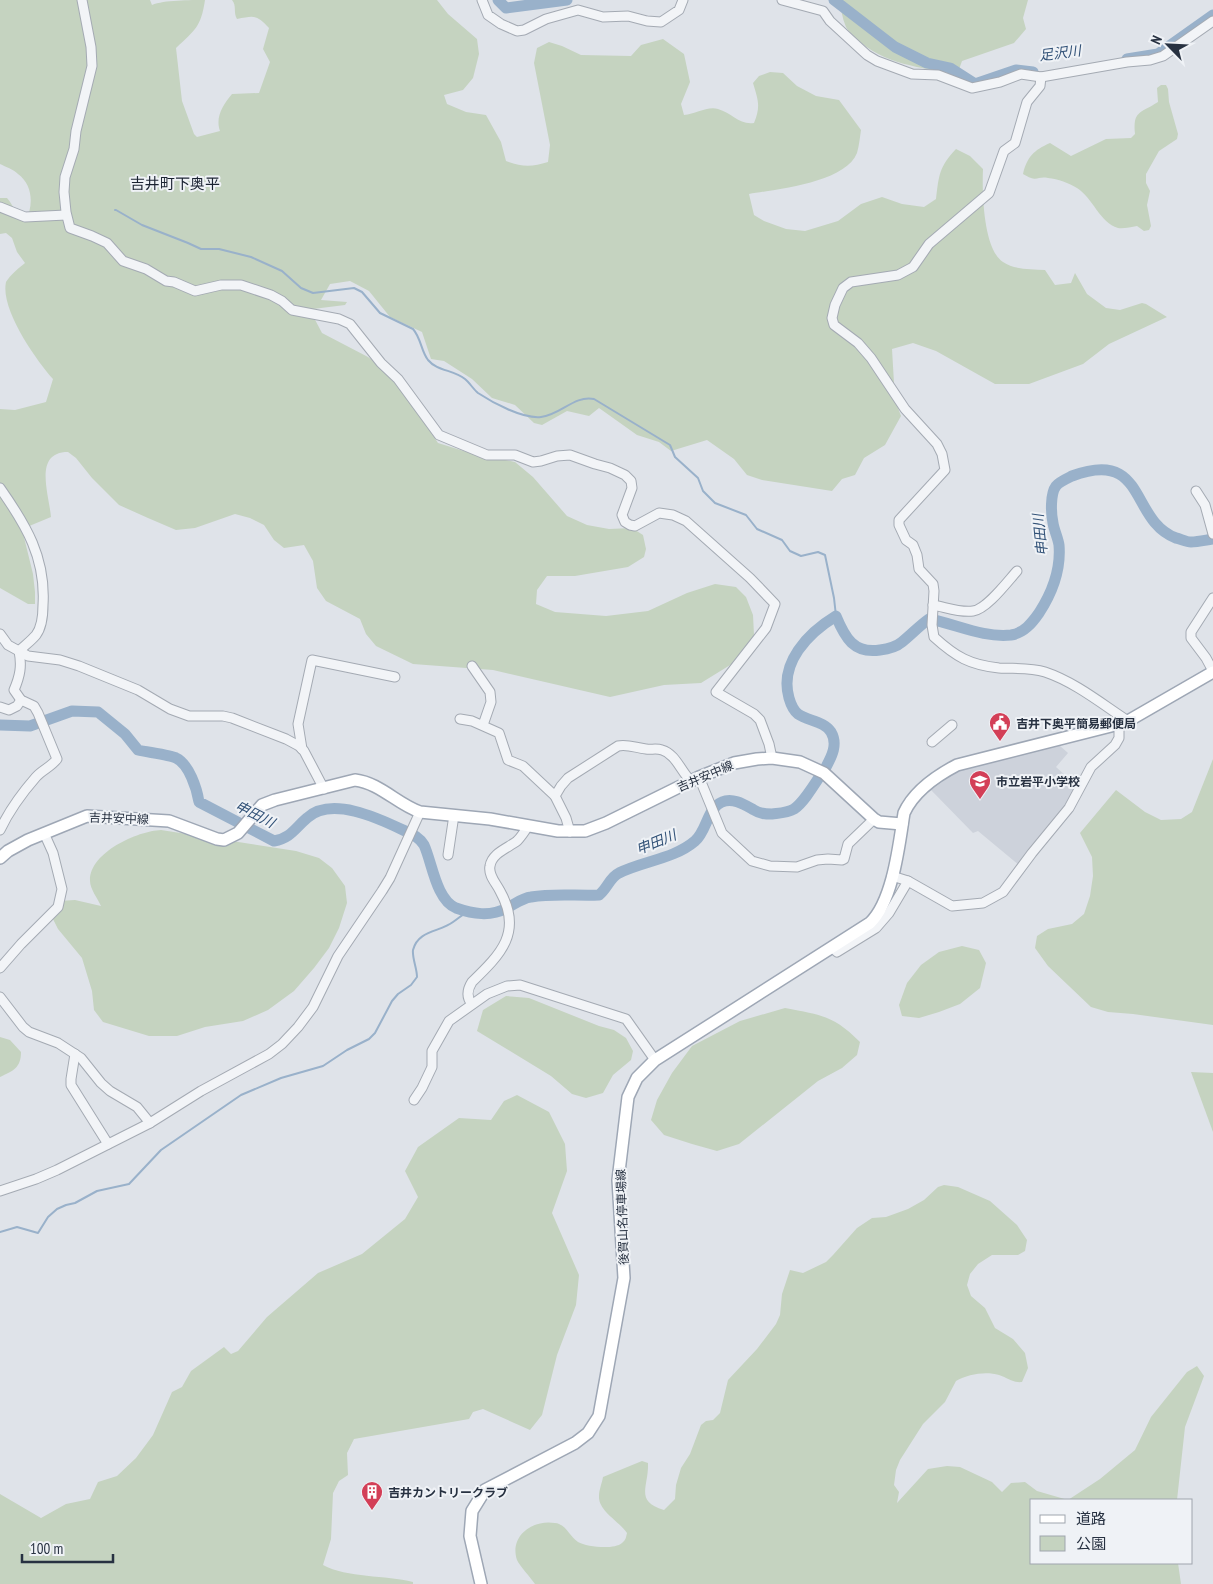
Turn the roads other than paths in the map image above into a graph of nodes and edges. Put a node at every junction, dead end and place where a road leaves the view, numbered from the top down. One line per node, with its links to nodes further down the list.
1 (82, 0): 8 (street)
2 (482, 0): 3 (street)
3 (683, 0)
4 (782, 0): 6 (street)
5 (1213, 21): 6 (street)
6 (1041, 77): 14 (street)
7 (0, 207): 8 (street)
8 (66, 215): 28 (street)
9 (0, 488): 16 (street)
10 (1196, 491): 11 (street)
11 (1213, 534)
12 (1017, 571): 14 (street)
13 (1213, 598): 18 (street)
14 (933, 605): 23 (street)
15 (0, 634): 16 (street)
16 (19, 651): 20 (street); 27 (street)
17 (472, 666): 24 (street)
18 (1213, 672): 23 (main road)
19 (395, 677): 27 (street)
20 (21, 700): 21 (street); 37 (street)
21 (0, 707)
22 (460, 719): 24 (street)
23 (1124, 722): 35 (main road); 43 (street)
24 (483, 725): 31 (street)
25 (952, 725): 26 (street)
26 (932, 742)
27 (302, 749): 30 (street)
28 (772, 758): 29 (main road, 吉井安中線); 34 (main road, 吉井安中線)
29 (695, 779): 31 (street); 34 (street); 38 (main road, 吉井安中線)
30 (324, 789): 33 (main road, 吉井安中線); 39 (main road, 吉井安中線)
31 (555, 796): 38 (street)
32 (454, 815): 33 (main road, 吉井安中線); 36 (main road, 吉井安中線); 41 (street)
33 (418, 816): 51 (street)
34 (874, 819): 35 (main road)
35 (902, 824): 42 (main road, 後賀山名停車場線)
36 (528, 826): 38 (main road, 吉井安中線); 47 (street)
37 (0, 830)
38 (570, 832)
39 (44, 833): 40 (main road, 吉井安中線); 45 (street)
40 (3, 851)
41 (448, 855)
42 (892, 876): 43 (street); 44 (main road, 後賀山名停車場線)
43 (908, 881): 44 (street)
44 (832, 947): 49 (main road, 後賀山名停車場線)
45 (0, 968)
46 (0, 997): 48 (street)
47 (472, 1004): 49 (street); 50 (street)
48 (75, 1054): 51 (street); 52 (street)
49 (655, 1060): 54 (main road, 後賀山名停車場線)
50 (414, 1100)
51 (150, 1123): 52 (street)
52 (108, 1144): 53 (street)
53 (0, 1191)
54 (481, 1584)

